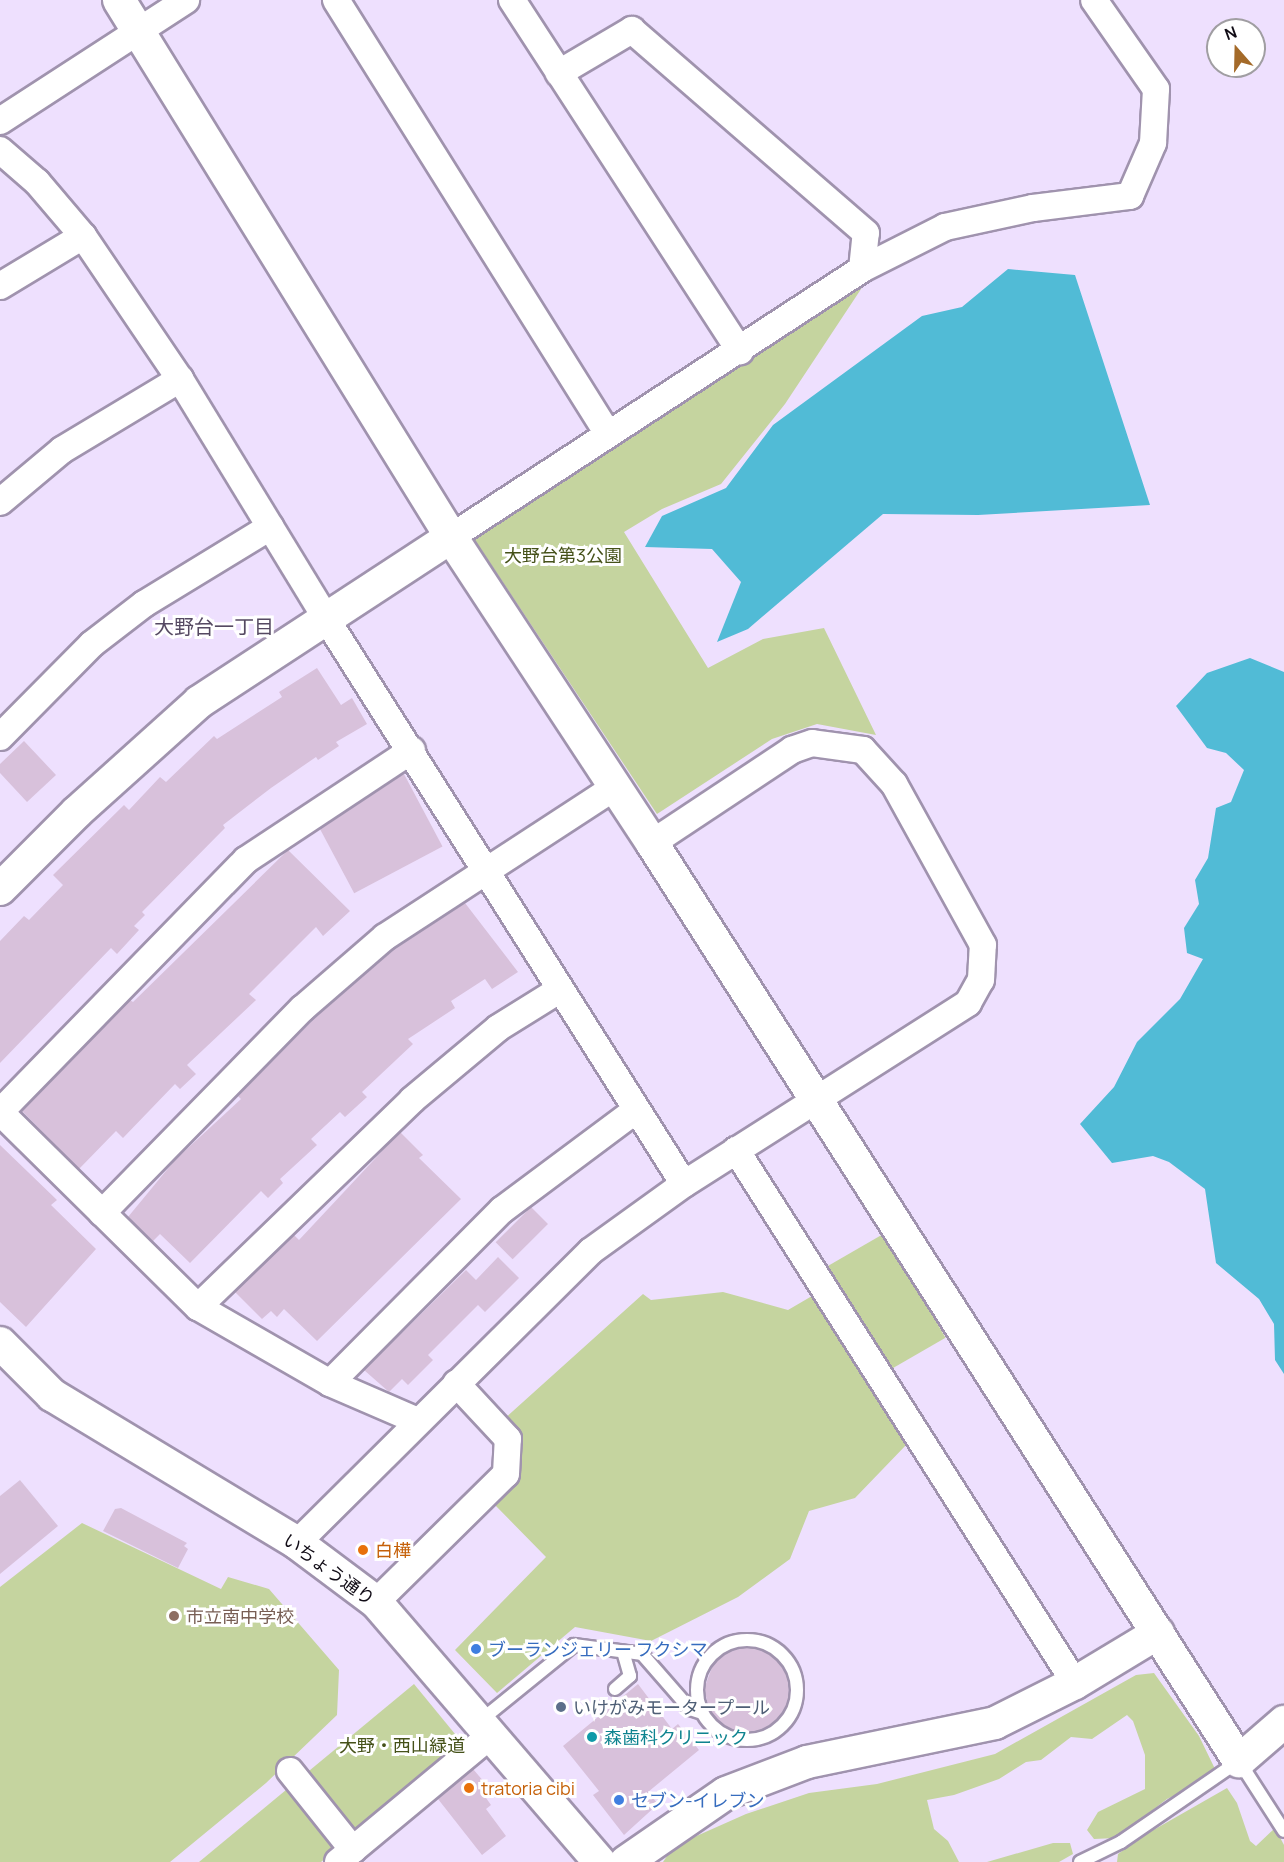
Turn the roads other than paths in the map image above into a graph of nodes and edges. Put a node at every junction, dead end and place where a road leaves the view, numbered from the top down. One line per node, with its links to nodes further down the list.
1 (119, 0): 6 (street)
2 (186, 0): 6 (street)
3 (336, 0): 15 (street)
4 (512, 0): 7 (street)
5 (1094, 0): 11 (street)
6 (139, 31): 8 (street); 18 (street)
7 (559, 73): 11 (street); 13 (street)
8 (0, 121)
9 (0, 150): 10 (street)
10 (83, 236): 12 (street); 14 (street)
11 (862, 269): 13 (street)
12 (0, 286)
13 (740, 351): 15 (street)
14 (180, 379): 16 (street); 17 (street)
15 (608, 434): 18 (street)
16 (0, 502)
17 (270, 527): 19 (street); 20 (street)
18 (451, 537): 19 (street); 22 (street)
19 (327, 620): 21 (street); 25 (street)
20 (0, 736)
21 (412, 750): 24 (street); 29 (street)
22 (615, 787): 23 (street); 24 (street)
23 (652, 843): 27 (street); 27 (street)
24 (485, 869): 26 (street); 32 (street)
25 (0, 890)
26 (560, 990): 28 (street); 33 (street)
27 (816, 1102): 30 (street); 40 (street)
28 (636, 1110): 31 (street); 35 (street)
29 (0, 1112): 32 (street)
30 (736, 1150): 31 (street); 42 (street)
31 (684, 1184): 36 (street)
32 (102, 1213): 33 (street)
33 (198, 1307): 35 (street)
34 (0, 1343): 38 (street, いちょう通り)
35 (330, 1383): 37 (street)
36 (456, 1383): 37 (street); 39 (street)
37 (418, 1421): 38 (street)
38 (297, 1543): 39 (street, いちょう通り)
39 (376, 1602): 46 (street, いちょう通り)
40 (1158, 1634): 42 (street); 47 (street)
41 (623, 1652): 43 (lane); 44 (lane); 46 (lane)
42 (1075, 1683): 52 (street)
43 (615, 1689)
44 (702, 1713): 44 (lane)
45 (1284, 1722): 47 (street)
46 (486, 1728): 50 (street); 51 (street, いちょう通り)
47 (1239, 1761): 49 (lane); 53 (lane)
48 (290, 1771): 50 (street)
49 (1284, 1831)
50 (345, 1856)
51 (600, 1862)
52 (626, 1862)
53 (1080, 1862)

